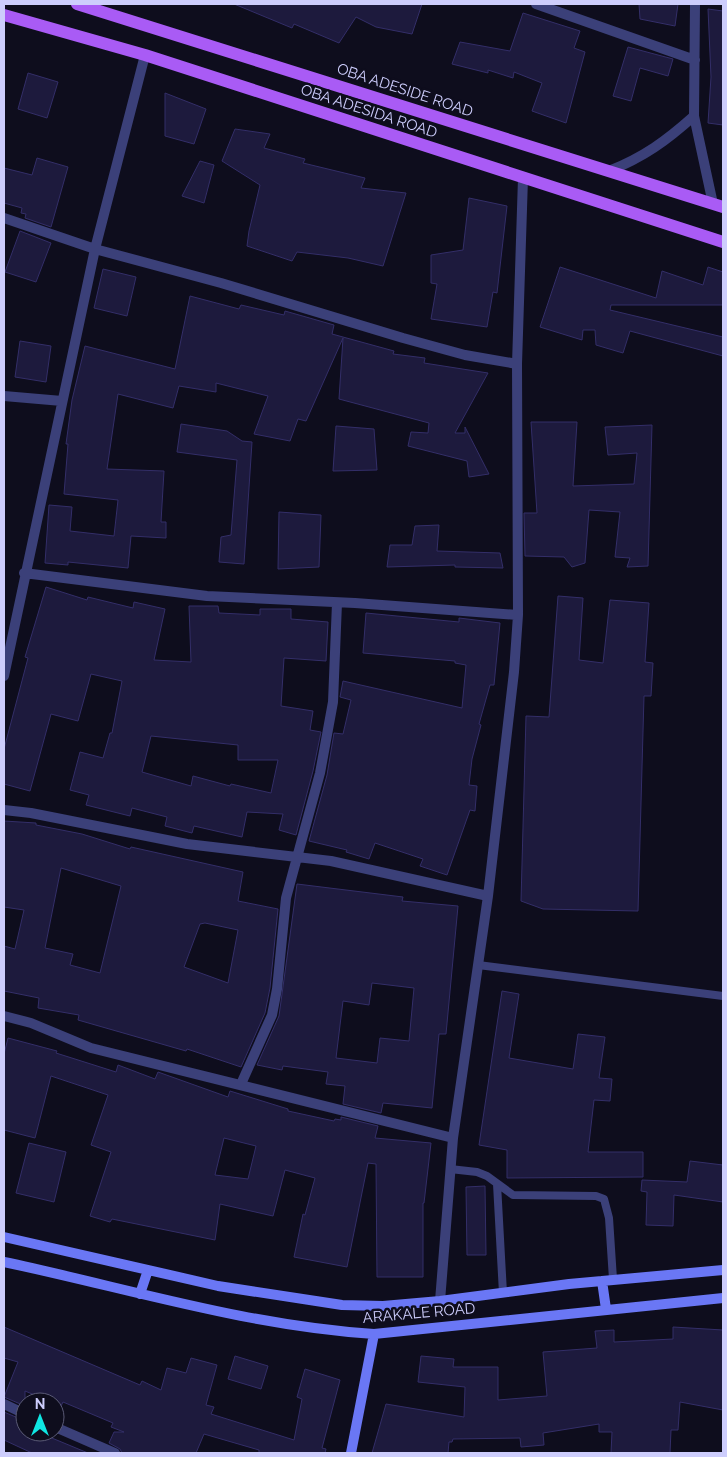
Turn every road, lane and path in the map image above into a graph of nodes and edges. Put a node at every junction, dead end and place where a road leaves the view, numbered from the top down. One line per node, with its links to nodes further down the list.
1 (77, 4): 4 (main road, OBA ADESIDE ROAD)
2 (536, 4): 7 (street)
3 (695, 4): 7 (street)
4 (109, 9): 9 (main road, OBA ADESIDE ROAD)
5 (4, 15): 6 (main road, OBA ADESIDA ROAD)
6 (145, 55): 10 (main road, OBA ADESIDA ROAD); 14 (street)
7 (695, 60): 8 (street)
8 (694, 116): 9 (street); 11 (street)
9 (609, 171): 11 (main road, OBA ADESIDE ROAD)
10 (523, 178): 13 (main road, OBA ADESIDA ROAD); 15 (street)
11 (720, 205)
12 (4, 218): 14 (street)
13 (723, 242)
14 (95, 249): 15 (street); 17 (street)
15 (517, 364): 20 (street)
16 (4, 396): 17 (street)
17 (62, 401): 18 (street)
18 (24, 573): 19 (street); 21 (street)
19 (337, 603): 20 (street); 23 (street)
20 (518, 615): 24 (street)
21 (4, 676)
22 (4, 810): 23 (street)
23 (297, 857): 24 (street); 28 (street)
24 (488, 896): 25 (street)
25 (478, 965): 26 (lane); 29 (street)
26 (723, 996)
27 (4, 1016): 28 (street)
28 (241, 1084): 29 (street)
29 (453, 1138): 30 (street)
30 (450, 1169): 31 (lane); 41 (street)
31 (497, 1184): 36 (lane); 38 (lane)
32 (4, 1237): 34 (main road, ARAKALE ROAD)
33 (4, 1262): 39 (main road, ARAKALE ROAD)
34 (148, 1270): 39 (main road); 41 (main road, ARAKALE ROAD)
35 (723, 1270): 36 (main road, ARAKALE ROAD)
36 (613, 1279): 37 (main road, ARAKALE ROAD)
37 (602, 1281): 38 (main road, ARAKALE ROAD); 42 (main road)
38 (503, 1293): 41 (main road, ARAKALE ROAD)
39 (140, 1294): 43 (main road, ARAKALE ROAD)
40 (723, 1298): 42 (main road, ARAKALE ROAD)
41 (440, 1301)
42 (606, 1309): 43 (main road, ARAKALE ROAD)
43 (374, 1334): 46 (main road)
44 (65, 1431): 45 (street)
45 (115, 1453)
46 (351, 1453)

